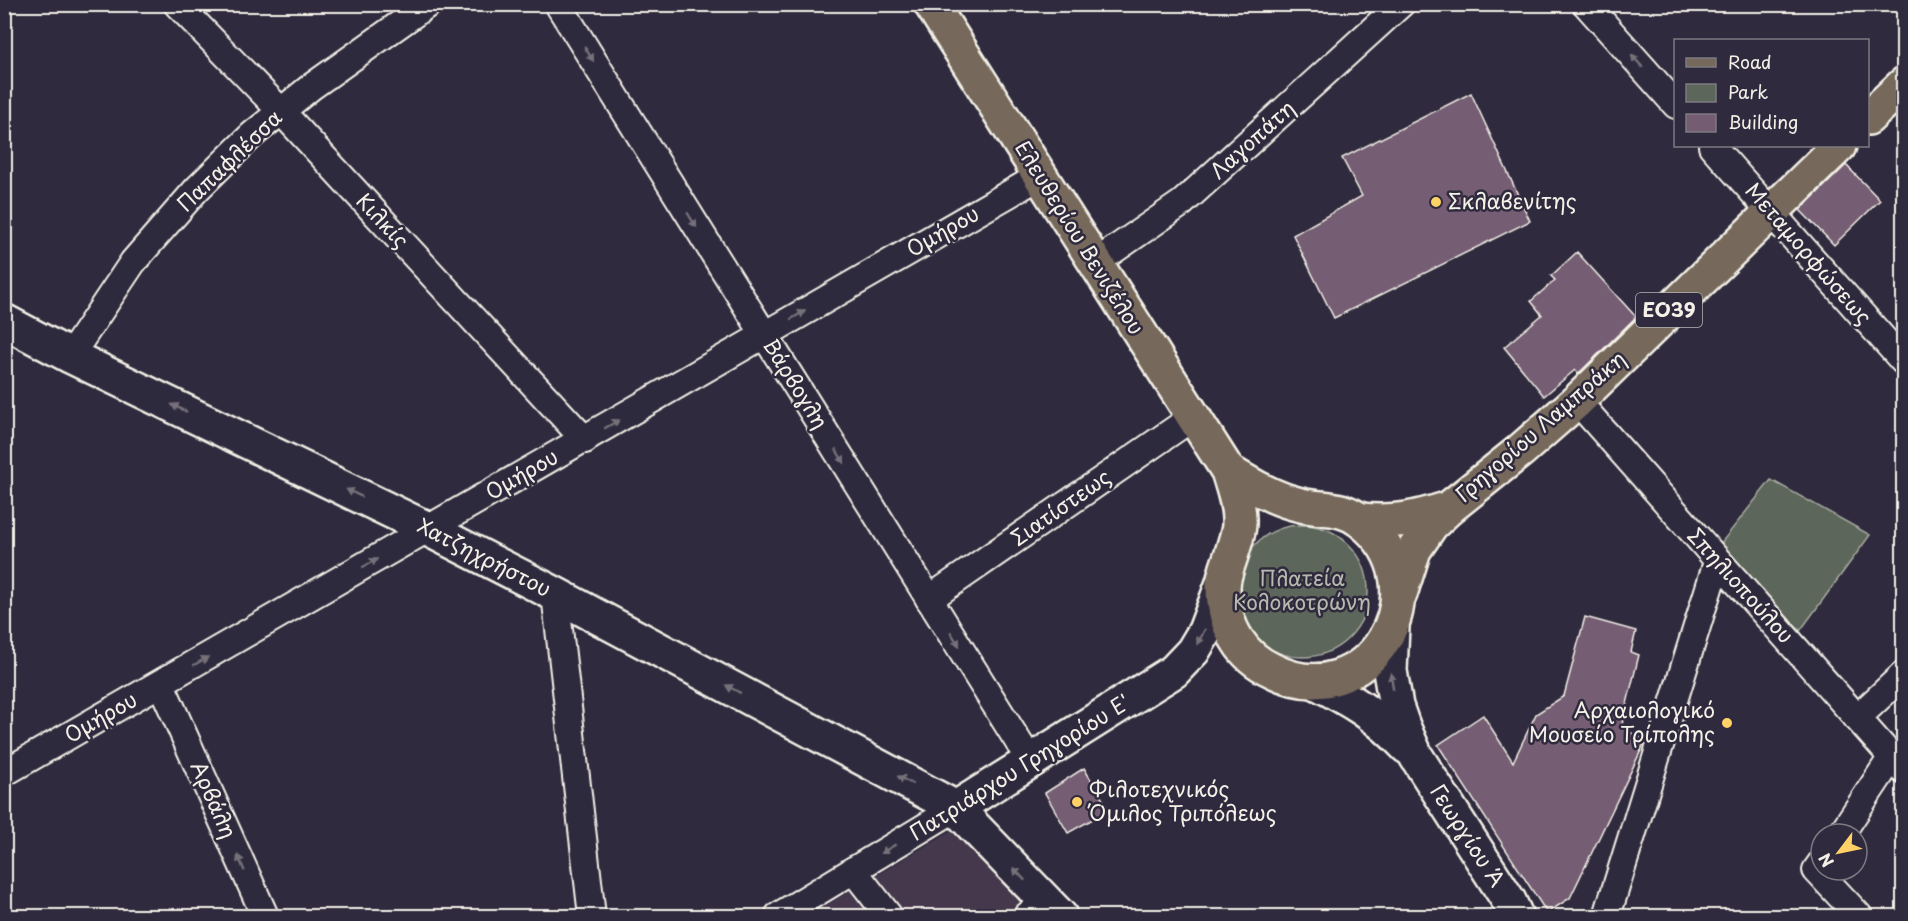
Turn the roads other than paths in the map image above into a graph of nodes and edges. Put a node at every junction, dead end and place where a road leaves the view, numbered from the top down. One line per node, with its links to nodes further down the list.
1 (177, 4): 9 (street, Κιλκίς)
2 (429, 4): 9 (street, Παπαφλέσσα)
3 (558, 4): 17 (street, Βάρβογλη, one-way to 17)
4 (931, 4): 13 (main road, Ελευθερίου Βενιζέλου)
5 (1401, 4): 15 (street, Λαγοπάτη)
6 (1586, 4): 8 (street, one-way to 6)
7 (1904, 84): 10 (main road)
8 (1674, 103)
9 (280, 110): 18 (street, Παπαφλέσσα); 22 (street, Κιλκίς)
10 (1869, 117)
11 (1713, 147): 14 (street, Μεταμορφώσεως)
12 (1838, 147): 14 (main road, Γρηγορίου Λαμπράκη / ΕΟ39)
13 (1040, 176): 15 (main road, Ελευθερίου Βενιζέλου); 17 (street, Ομήρου, one-way to 13)
14 (1770, 211): 19 (street, Μεταμορφώσεως); 20 (main road, Γρηγορίου Λαμπράκη / ΕΟ39)
15 (1095, 262): 21 (main road, Ελευθερίου Βενιζέλου)
16 (8, 330): 18 (street, Χατζηχρήστου)
17 (764, 335): 22 (street, Ομήρου, one-way to 17); 31 (street, Βάρβογλη, one-way to 31)
18 (70, 356): 27 (street, Χατζηχρήστου, one-way to 18)
19 (1904, 362)
20 (1577, 401): 25 (main road, Γρηγορίου Λαμπράκη / ΕΟ39); 28 (street, Σπηλιοπούλου)
21 (1193, 417): 23 (main road, Ελευθερίου Βενιζέλου); 31 (street, Σιατίστεως)
22 (585, 440): 27 (street, Ομήρου)
23 (1228, 471): 24 (main road); 29 (main road)
24 (1303, 505): 26 (main road); 29 (main road)
25 (1449, 508): 26 (main road, Γρηγορίου Λαμπράκη / ΕΟ39); 32 (main road, Γρηγορίου Λαμπράκη / ΕΟ39)
26 (1360, 520): 32 (main road)
27 (428, 529): 30 (street, Χατζηχρήστου); 35 (street, Ομήρου, one-way to 27)
28 (1717, 562): 36 (street, Σπηλιοπούλου); 51 (street)
29 (1228, 569): 34 (main road); 38 (street, Πατριάρχου Γρηγορίου Ε', one-way to 38)
30 (555, 594): 41 (street, Χατζηχρήστου, one-way to 30); 47 (street)
31 (929, 598): 38 (street, Βάρβογλη, one-way to 38)
32 (1396, 612): 34 (main road); 37 (street, Γεωργίου Α΄, one-way to 32)
33 (1904, 674): 36 (street)
34 (1314, 681): 37 (street, Γεωργίου Α΄)
35 (161, 684): 40 (street, Ομήρου); 46 (street, Αρβάλη, one-way to 35)
36 (1857, 718): 39 (street, Σπηλιοπούλου)
37 (1416, 756): 50 (street, Γεωργίου Α΄)
38 (1031, 762): 41 (street, Πατριάρχου Γρηγορίου Ε')
39 (1898, 764): 42 (street)
40 (4, 773)
41 (956, 808): 43 (street, Πατριάρχου Γρηγορίου Ε', one-way to 43); 45 (street, Χατζηχρήστου, one-way to 41)
42 (1851, 822)
43 (854, 870): 48 (street, Πατριάρχου Γρηγορίου Ε'); 49 (street)
44 (1827, 882): 52 (street)
45 (1044, 911)
46 (265, 916)
47 (592, 916)
48 (778, 916)
49 (889, 916)
50 (1516, 916)
51 (1607, 916)
52 (1860, 916)

